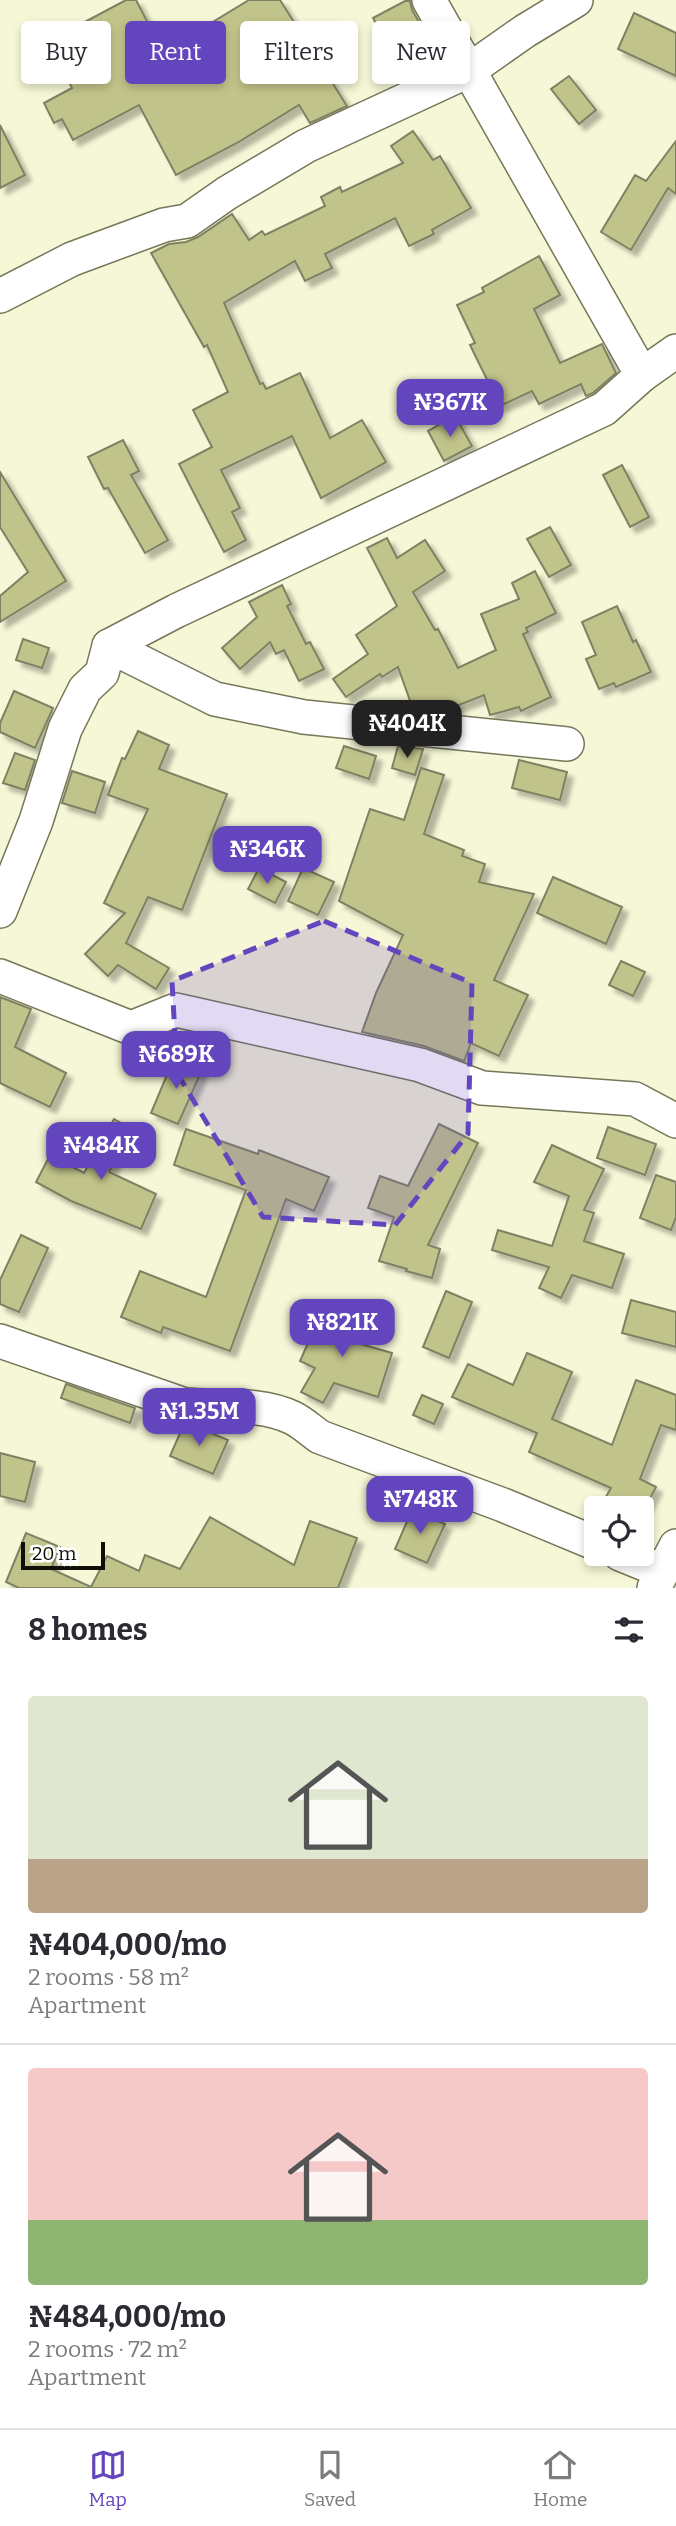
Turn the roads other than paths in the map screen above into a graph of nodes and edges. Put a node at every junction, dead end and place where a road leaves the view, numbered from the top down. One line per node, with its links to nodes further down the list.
1 (429, 0): 3 (street)
2 (576, 0): 4 (street)
3 (441, 21)
4 (470, 70)
5 (470, 74): 9 (street)
6 (440, 84): 7 (street)
7 (0, 296)
8 (676, 351): 9 (street)
9 (642, 375): 10 (street)
10 (109, 646): 11 (street); 12 (street)
11 (567, 744)
12 (0, 911)
13 (0, 976): 14 (street)
14 (676, 1121)
15 (0, 1341): 16 (street)
16 (584, 1539)

